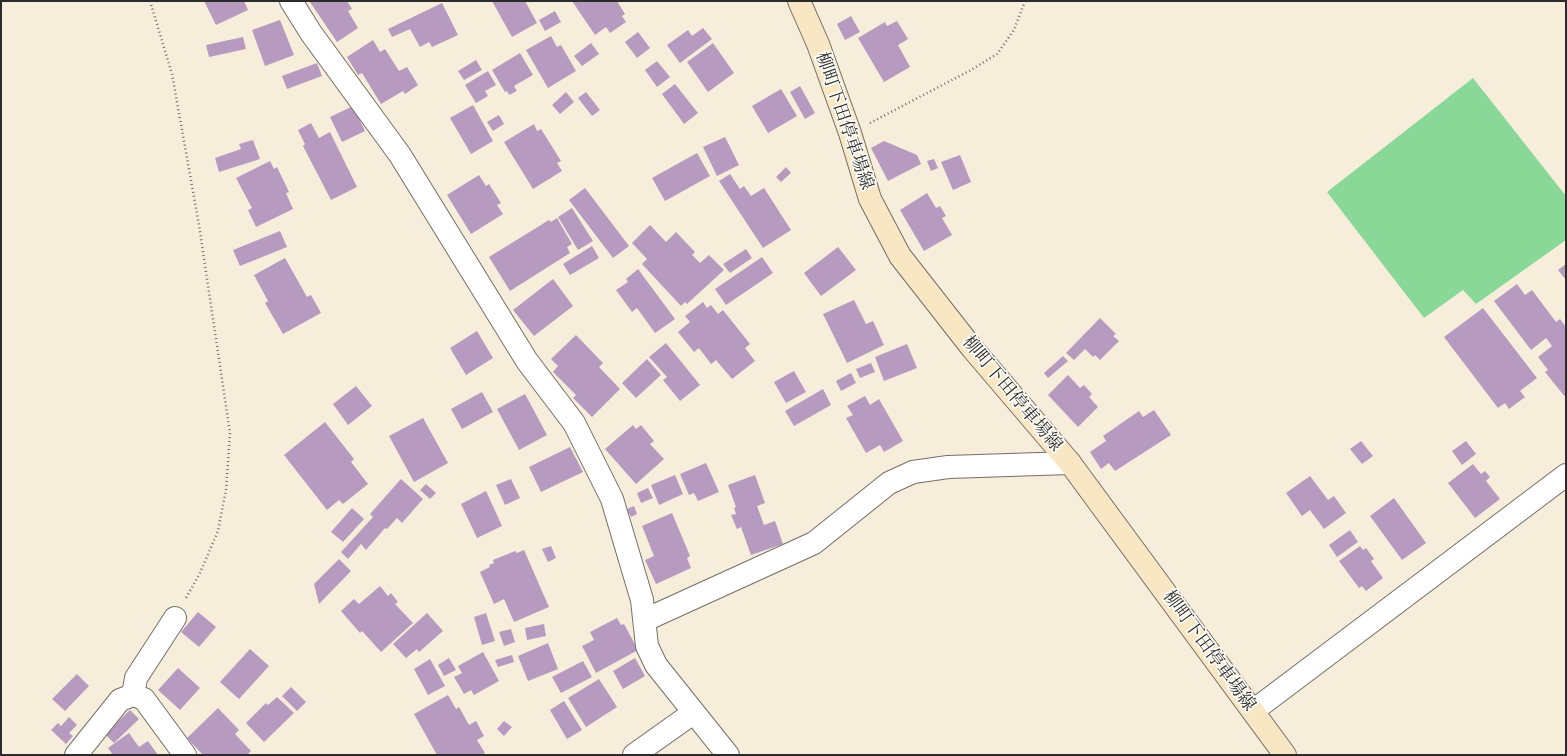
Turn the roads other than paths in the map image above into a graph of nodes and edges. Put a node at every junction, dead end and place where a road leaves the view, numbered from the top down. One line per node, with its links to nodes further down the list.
1 (291, 1): 6 (street)
2 (799, 1): 3 (main road, 柳町下田停車場線)
3 (1070, 463): 6 (street); 8 (main road, 柳町下田停車場線)
4 (1566, 475): 8 (street)
5 (175, 618): 7 (street)
6 (645, 620): 9 (street)
7 (134, 695): 10 (street); 11 (street)
8 (1253, 711): 14 (main road, 柳町下田停車場線)
9 (693, 713): 12 (street); 13 (street)
10 (76, 755)
11 (185, 755)
12 (634, 755)
13 (728, 755)
14 (1285, 755)

